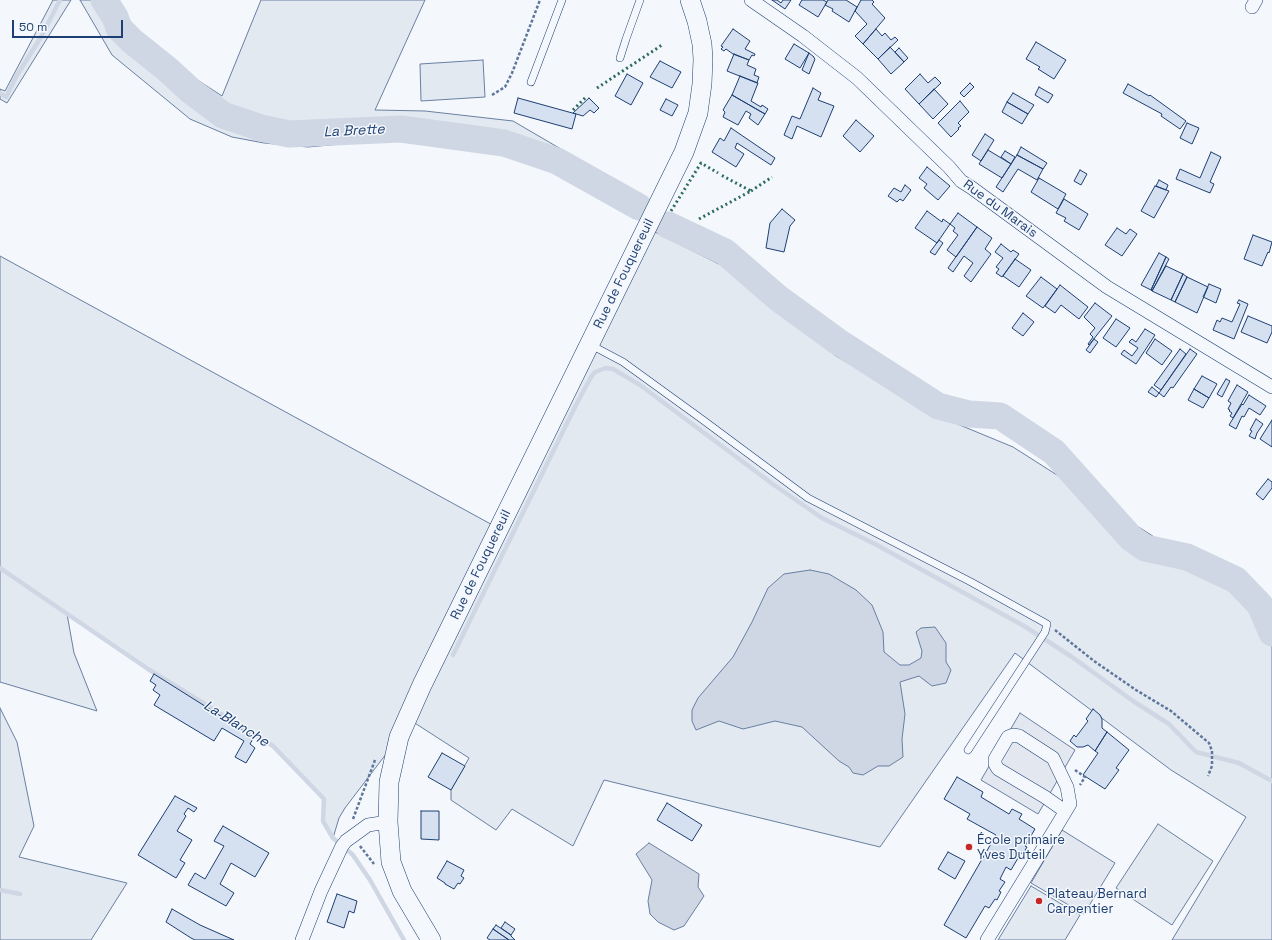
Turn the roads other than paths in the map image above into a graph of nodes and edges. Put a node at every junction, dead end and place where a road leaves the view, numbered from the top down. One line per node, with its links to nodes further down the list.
1 (562, 0): 6 (lane)
2 (640, 0): 5 (lane)
3 (690, 0): 7 (street, Rue de Fouquereuil)
4 (751, 0): 8 (street, Rue du Marais)
5 (620, 58)
6 (531, 82)
7 (589, 344): 9 (lane); 11 (street, Rue de Fouquereuil)
8 (1271, 381)
9 (968, 750)
10 (1065, 811): 10 (street); 14 (street)
11 (388, 822): 12 (street); 13 (street, Rue de Fouquereuil)
12 (302, 940)
13 (431, 940)
14 (987, 940)

